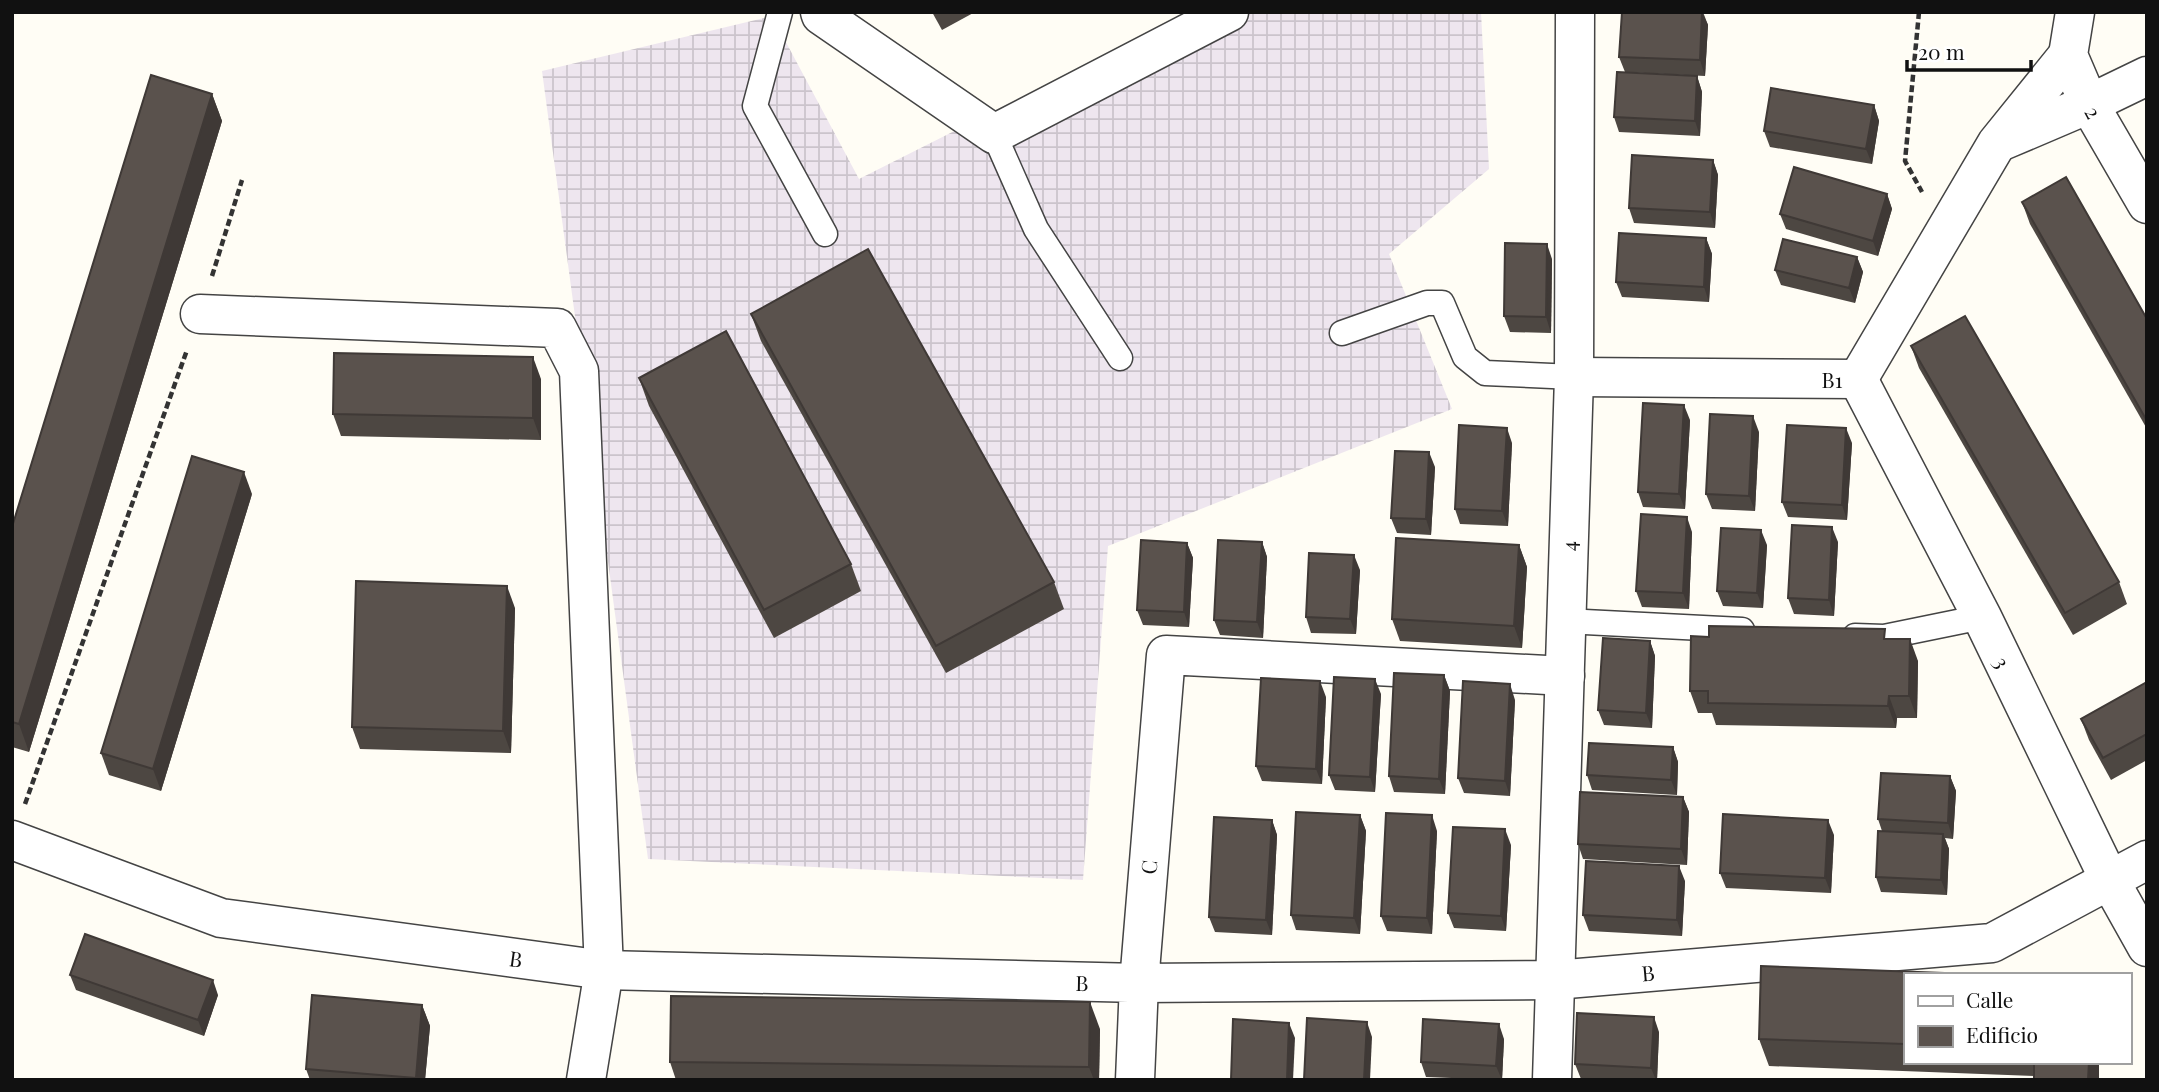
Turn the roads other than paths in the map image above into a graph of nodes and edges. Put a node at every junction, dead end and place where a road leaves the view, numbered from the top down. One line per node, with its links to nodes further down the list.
1 (780, 12): 12 (lane)
2 (820, 12): 9 (street)
3 (1228, 12): 9 (street)
4 (1575, 12): 16 (street, 4)
5 (2075, 12): 6 (street)
6 (2068, 55): 8 (street, 2); 10 (street, B1)
7 (2147, 76): 8 (street)
8 (2089, 104): 10 (street); 11 (street, 2)
9 (994, 134): 15 (lane)
10 (1997, 143): 17 (street, B1)
11 (2147, 204)
12 (825, 234)
13 (200, 314): 27 (street)
14 (1342, 333): 16 (lane)
15 (1120, 358)
16 (1574, 377): 17 (street, B1); 19 (street, 4)
17 (1858, 379): 18 (street, 3)
18 (1982, 617): 21 (lane); 25 (street, 3)
19 (1565, 621): 20 (lane); 22 (street, 4)
20 (1759, 631)
21 (1828, 635)
22 (1565, 676): 28 (street, 4); 29 (street, C)
23 (17, 826): 27 (street, B)
24 (2147, 860): 25 (street, B)
25 (2110, 881): 26 (street, 3); 28 (street, B)
26 (2147, 947)
27 (604, 970): 29 (street, B); 30 (street)
28 (1555, 981): 29 (street, B); 32 (street, 4)
29 (1139, 983): 31 (street, C)
30 (586, 1080)
31 (1135, 1080)
32 (1552, 1080)

